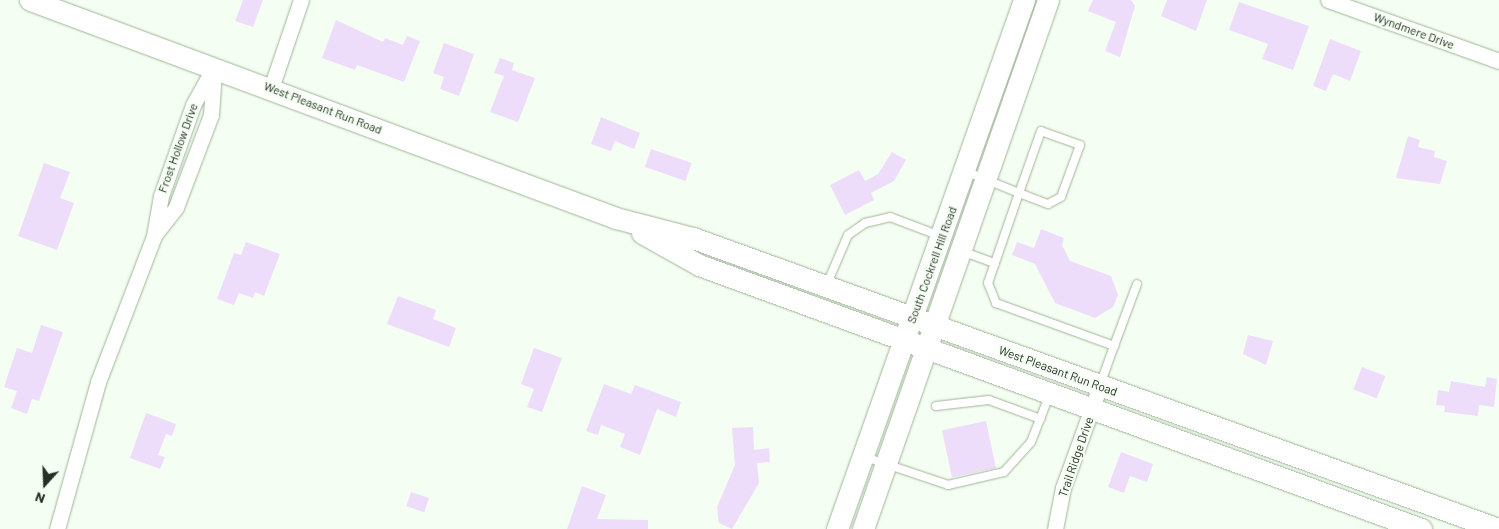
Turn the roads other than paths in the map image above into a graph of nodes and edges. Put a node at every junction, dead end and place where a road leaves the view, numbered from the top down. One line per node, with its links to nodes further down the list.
1 (30, 0): 7 (main road, West Pleasant Run Road)
2 (301, 0): 8 (street)
3 (1024, 0): 9 (main road, South Cockrell Hill Road)
4 (1048, 0): 10 (main road, South Cockrell Hill Road)
5 (1328, 0): 6 (street, Wyndmere Drive)
6 (1499, 61)
7 (214, 67): 8 (main road, West Pleasant Run Road); 13 (street, Frost Hollow Drive); 13 (street, Frost Hollow Drive)
8 (271, 88): 12 (main road, West Pleasant Run Road)
9 (965, 171): 10 (lane); 14 (main road, South Cockrell Hill Road)
10 (989, 181): 11 (lane); 15 (main road, South Cockrell Hill Road)
11 (1019, 193): 11 (lane); 16 (lane)
12 (616, 218): 18 (main road, West Pleasant Run Road); 21 (main road, West Pleasant Run Road)
13 (154, 236): 31 (street, Frost Hollow Drive)
14 (942, 237): 18 (lane); 19 (main road, South Cockrell Hill Road)
15 (964, 252): 16 (lane); 20 (main road, South Cockrell Hill Road)
16 (995, 263): 22 (lane)
17 (1137, 284): 22 (lane)
18 (826, 286): 19 (main road, West Pleasant Run Road)
19 (913, 317): 20 (main road, West Pleasant Run Road); 21 (main road, South Cockrell Hill Road)
20 (937, 326): 23 (main road, South Cockrell Hill Road); 24 (main road, West Pleasant Run Road)
21 (904, 342): 23 (main road, West Pleasant Run Road); 29 (main road, South Cockrell Hill Road)
22 (1114, 346): 24 (lane)
23 (928, 352): 25 (main road, West Pleasant Run Road); 30 (main road, South Cockrell Hill Road)
24 (1100, 386): 27 (street, Trail Ridge Drive); 36 (main road, West Pleasant Run Road)
25 (1049, 396): 27 (main road, West Pleasant Run Road); 28 (lane)
26 (936, 406): 28 (lane)
27 (1092, 411): 34 (street, Trail Ridge Drive); 35 (main road, West Pleasant Run Road)
28 (1040, 419): 30 (lane)
29 (863, 457): 30 (lane); 32 (main road, South Cockrell Hill Road)
30 (886, 466): 33 (main road, South Cockrell Hill Road)
31 (57, 529)
32 (837, 529)
33 (864, 529)
34 (1055, 529)
35 (1421, 529)
36 (1498, 529)

